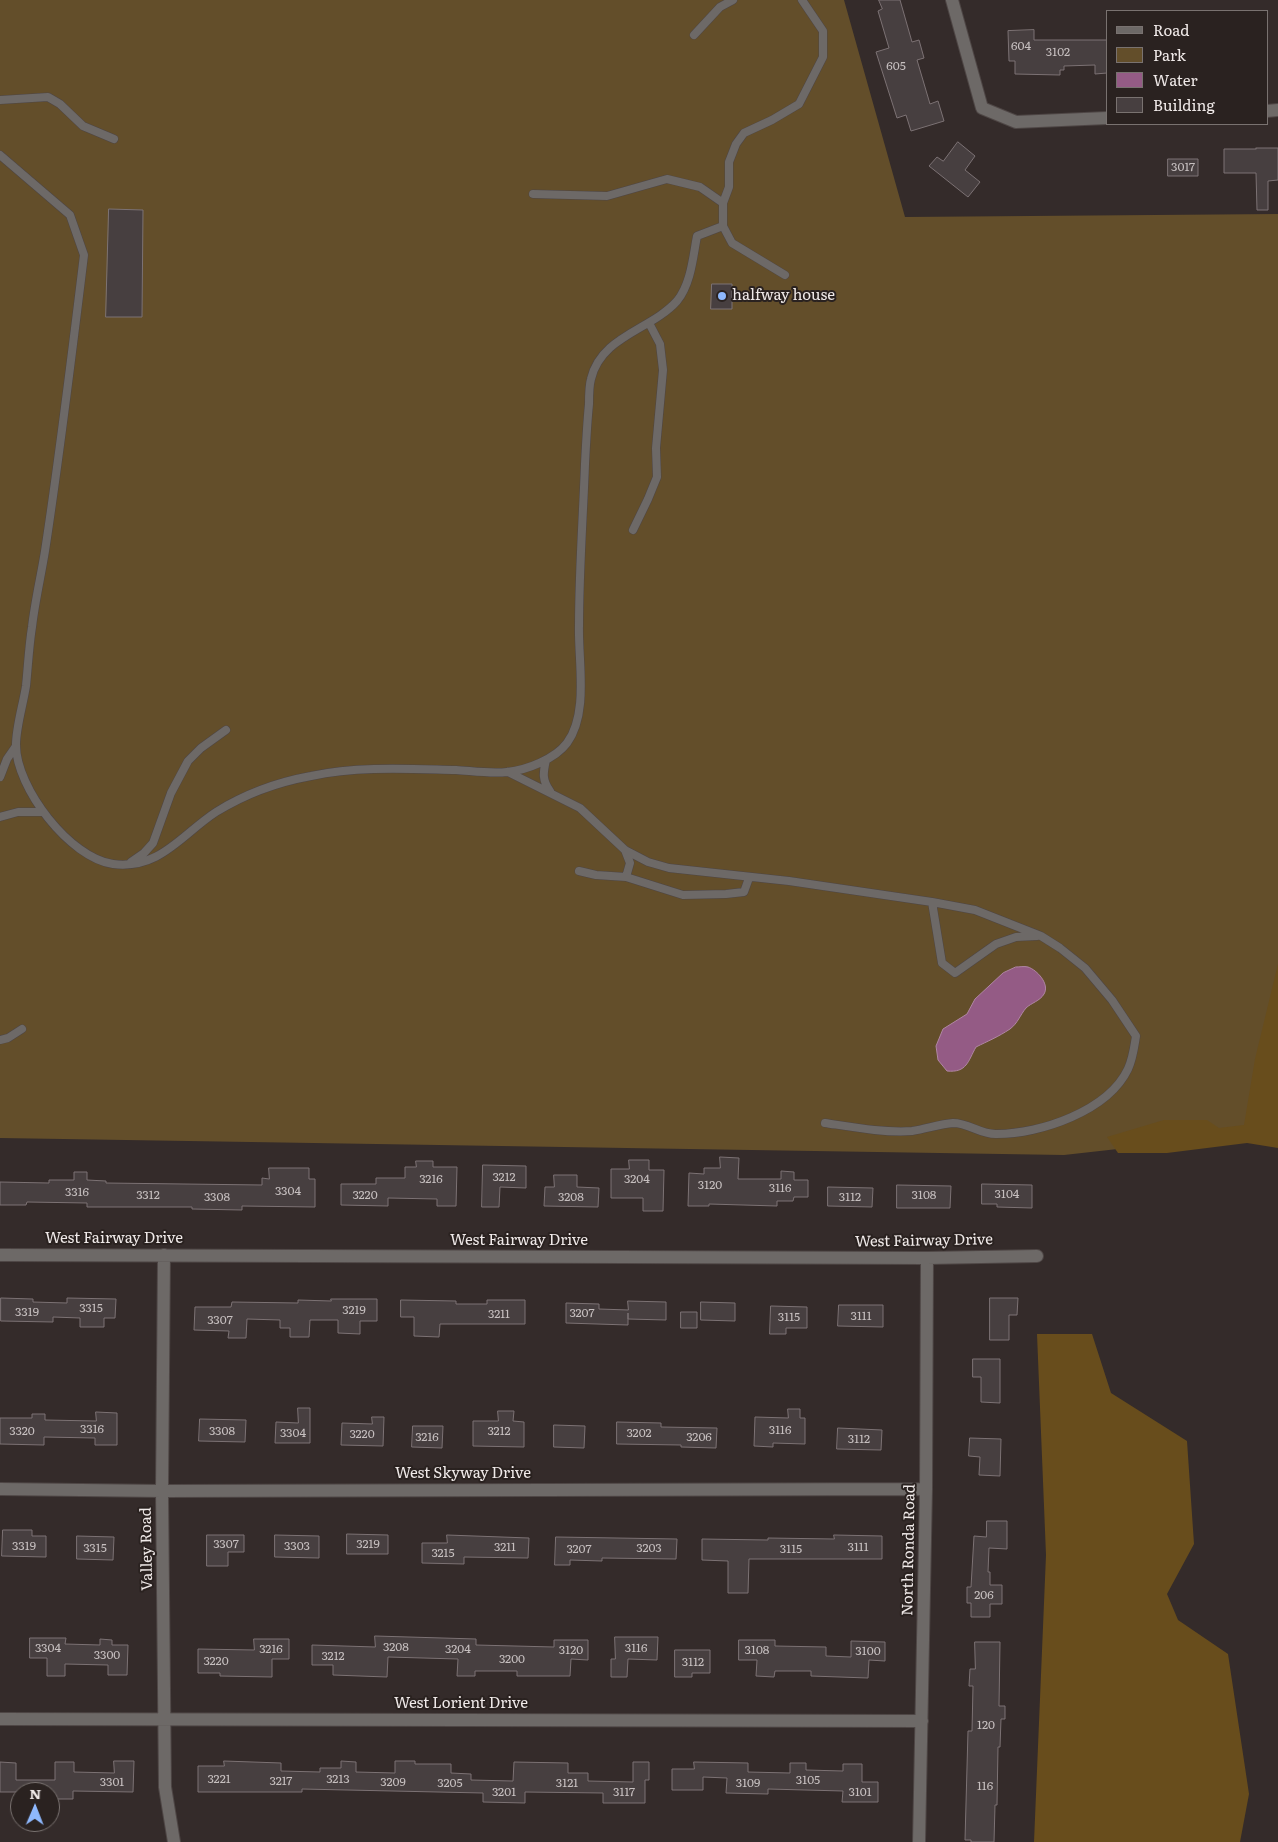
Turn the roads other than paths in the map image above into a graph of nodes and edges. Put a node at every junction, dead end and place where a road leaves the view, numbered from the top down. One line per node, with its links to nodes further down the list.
1 (733, 0): 4 (lane)
2 (802, 0): 10 (lane)
3 (952, 0): 6 (street)
4 (694, 35)
5 (0, 100): 7 (lane)
6 (1106, 118)
7 (114, 139)
8 (0, 155): 16 (lane)
9 (533, 194): 10 (lane)
10 (723, 203): 11 (lane)
11 (723, 226): 12 (lane); 13 (lane)
12 (785, 275)
13 (649, 323): 14 (lane); 17 (lane)
14 (633, 530)
15 (226, 730): 24 (lane)
16 (16, 746): 19 (lane); 21 (lane)
17 (546, 760): 18 (lane); 20 (lane)
18 (508, 772): 20 (lane); 24 (lane)
19 (0, 777)
20 (551, 793): 23 (lane)
21 (43, 812): 22 (lane); 24 (lane)
22 (0, 817)
23 (625, 850): 26 (lane); 27 (lane)
24 (130, 863)
25 (579, 871): 26 (lane)
26 (626, 877): 27 (lane)
27 (749, 878): 28 (lane)
28 (932, 902): 29 (lane); 29 (lane)
29 (1041, 936): 32 (lane)
30 (22, 1029): 31 (lane)
31 (0, 1040)
32 (825, 1123)
33 (0, 1255): 34 (street, West Fairway Drive)
34 (164, 1255): 36 (street, West Fairway Drive); 39 (street, Valley Road)
35 (1038, 1256): 36 (street, West Fairway Drive)
36 (927, 1258): 38 (street, North Ronda Road)
37 (0, 1489): 39 (street, West Skyway Drive)
38 (926, 1489): 39 (street, West Skyway Drive); 42 (street, North Ronda Road)
39 (162, 1491): 41 (street, Valley Road)
40 (0, 1719): 41 (street, West Lorient Drive)
41 (164, 1719): 42 (street, West Lorient Drive); 43 (street, Valley Road)
42 (922, 1721): 44 (street, North Ronda Road)
43 (174, 1842)
44 (919, 1842)

